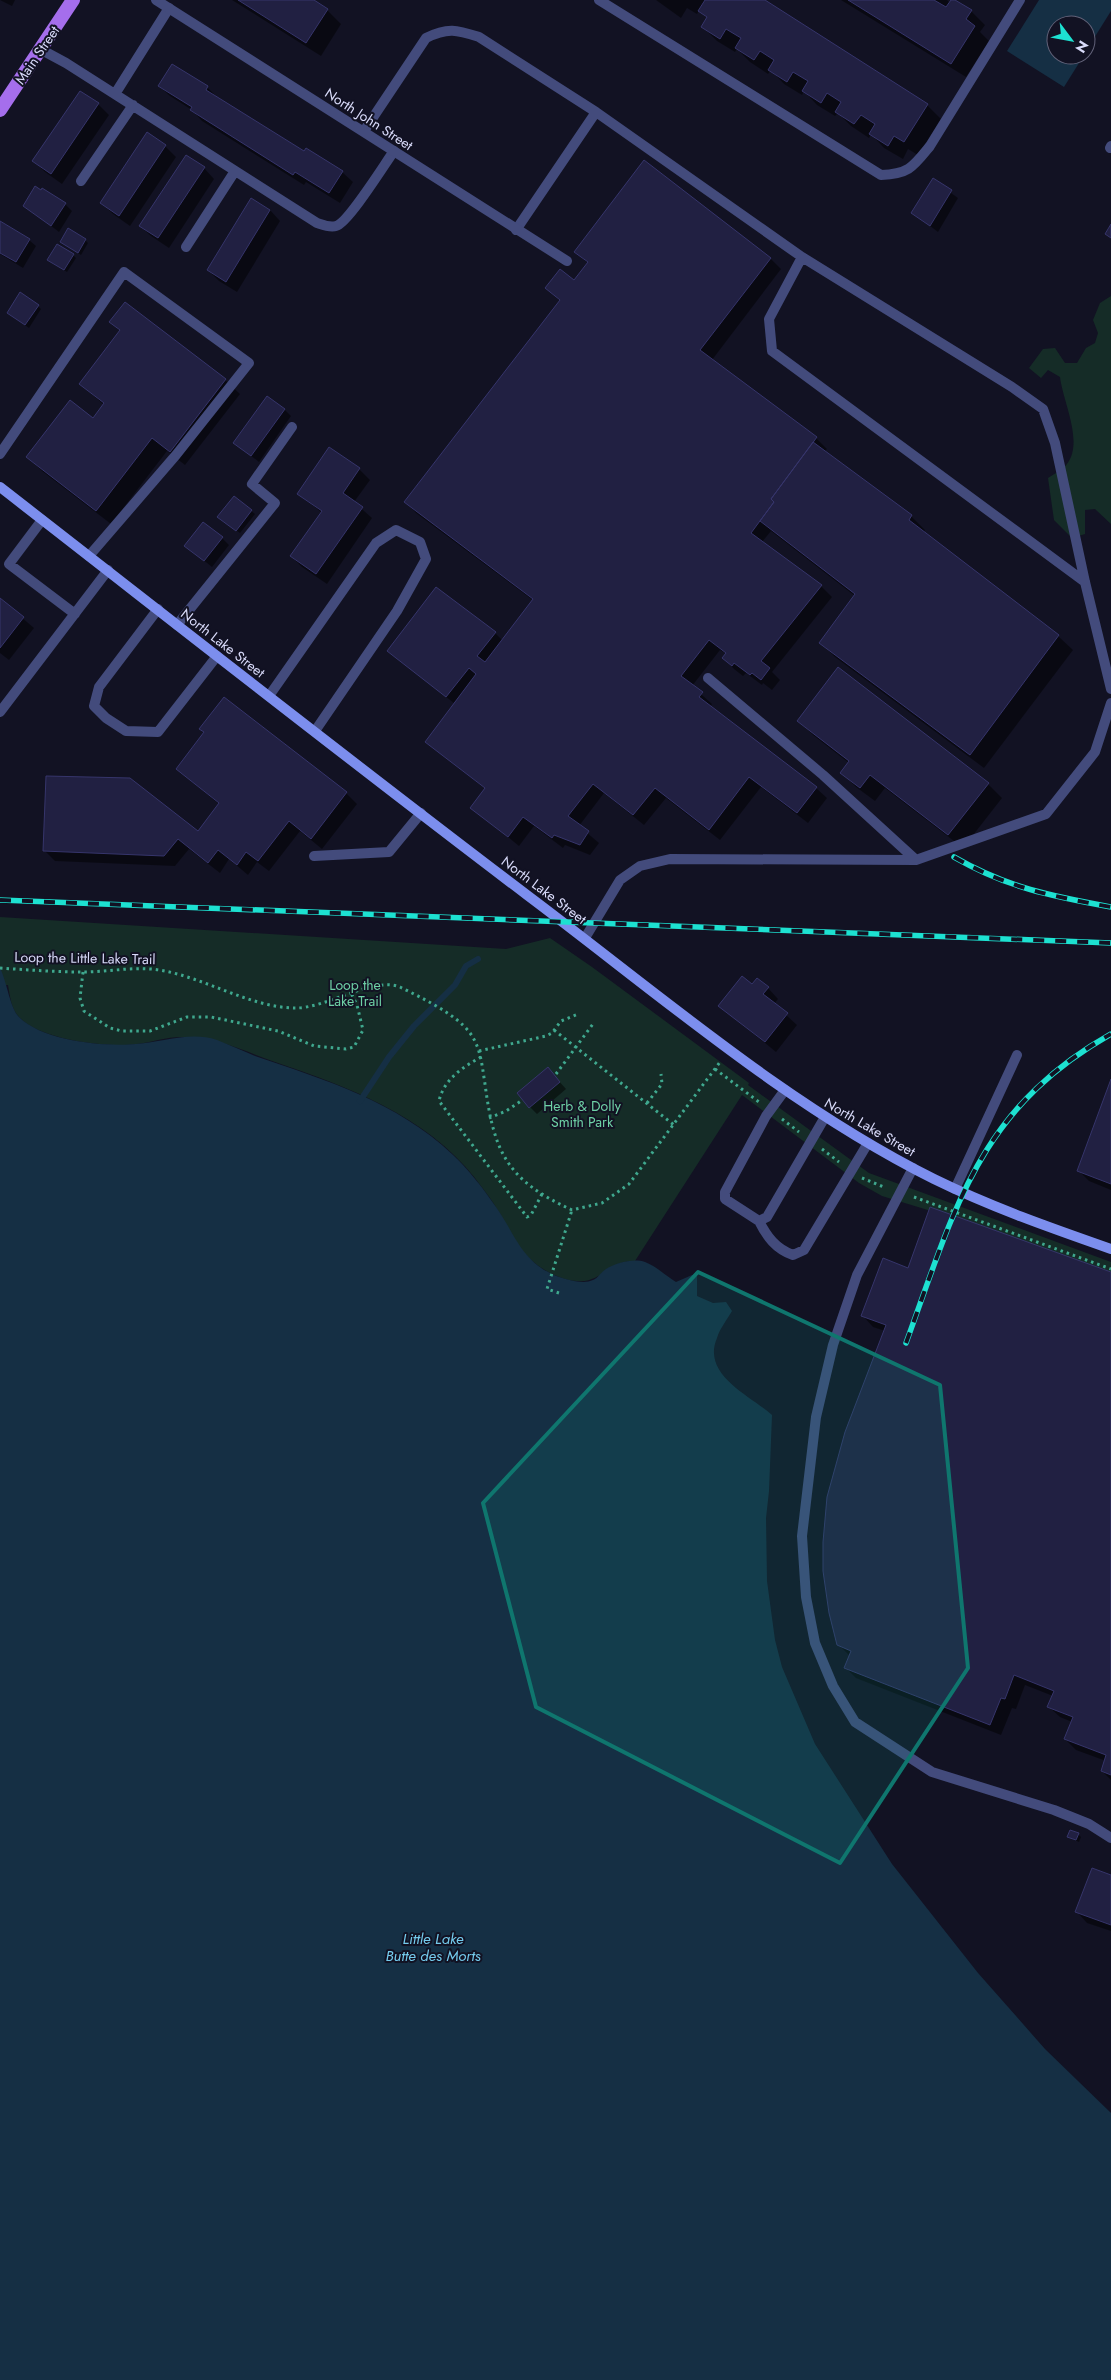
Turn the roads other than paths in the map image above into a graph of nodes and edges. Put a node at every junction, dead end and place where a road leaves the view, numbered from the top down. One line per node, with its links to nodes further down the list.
1 (74, 0): 6 (main road, Main Street)
2 (156, 0): 5 (street, North John Street)
3 (599, 0): 4 (street)
4 (1018, 1)
5 (169, 8): 7 (street); 11 (street, North John Street)
6 (40, 49): 7 (street); 9 (main road, Main Street)
7 (115, 94): 8 (street)
8 (133, 105): 13 (street); 14 (street)
9 (0, 110)
10 (596, 112): 11 (street); 15 (street); 17 (street)
11 (364, 131): 12 (street, North John Street)
12 (394, 151): 13 (street); 15 (street, North John Street)
13 (235, 172): 16 (street)
14 (81, 181)
15 (516, 230): 18 (street, North John Street)
16 (186, 247)
17 (802, 257): 25 (street); 25 (street)
18 (567, 261)
19 (292, 427): 28 (street)
20 (0, 454): 23 (street)
21 (0, 487): 22 (main road, North Lake Street)
22 (42, 520): 23 (main road, North Lake Street); 27 (street)
23 (90, 556): 24 (main road, North Lake Street)
24 (108, 570): 26 (main road, North Lake Street); 27 (street)
25 (1085, 582): 31 (street)
26 (158, 609): 28 (main road, North Lake Street); 29 (street)
27 (75, 614): 34 (street)
28 (177, 625): 29 (main road, North Lake Street)
29 (218, 656): 32 (main road, North Lake Street)
30 (708, 678): 38 (street)
31 (1111, 689)
32 (269, 696): 35 (main road, North Lake Street); 35 (street)
33 (1111, 703): 38 (street)
34 (0, 712)
35 (315, 731): 36 (main road, North Lake Street)
36 (421, 813): 37 (street); 39 (main road, North Lake Street)
37 (314, 856)
38 (916, 860): 39 (street)
39 (585, 938): 41 (main road, North Lake Street)
40 (1017, 1055): 45 (street)
41 (785, 1090): 42 (main road, North Lake Street); 46 (street)
42 (825, 1117): 43 (main road, North Lake Street); 46 (street)
43 (868, 1143): 44 (main road, North Lake Street); 46 (street)
44 (913, 1168): 45 (main road, North Lake Street); 48 (street)
45 (955, 1189): 47 (main road, North Lake Street)
46 (759, 1221)
47 (1111, 1249)
48 (1111, 1838)

